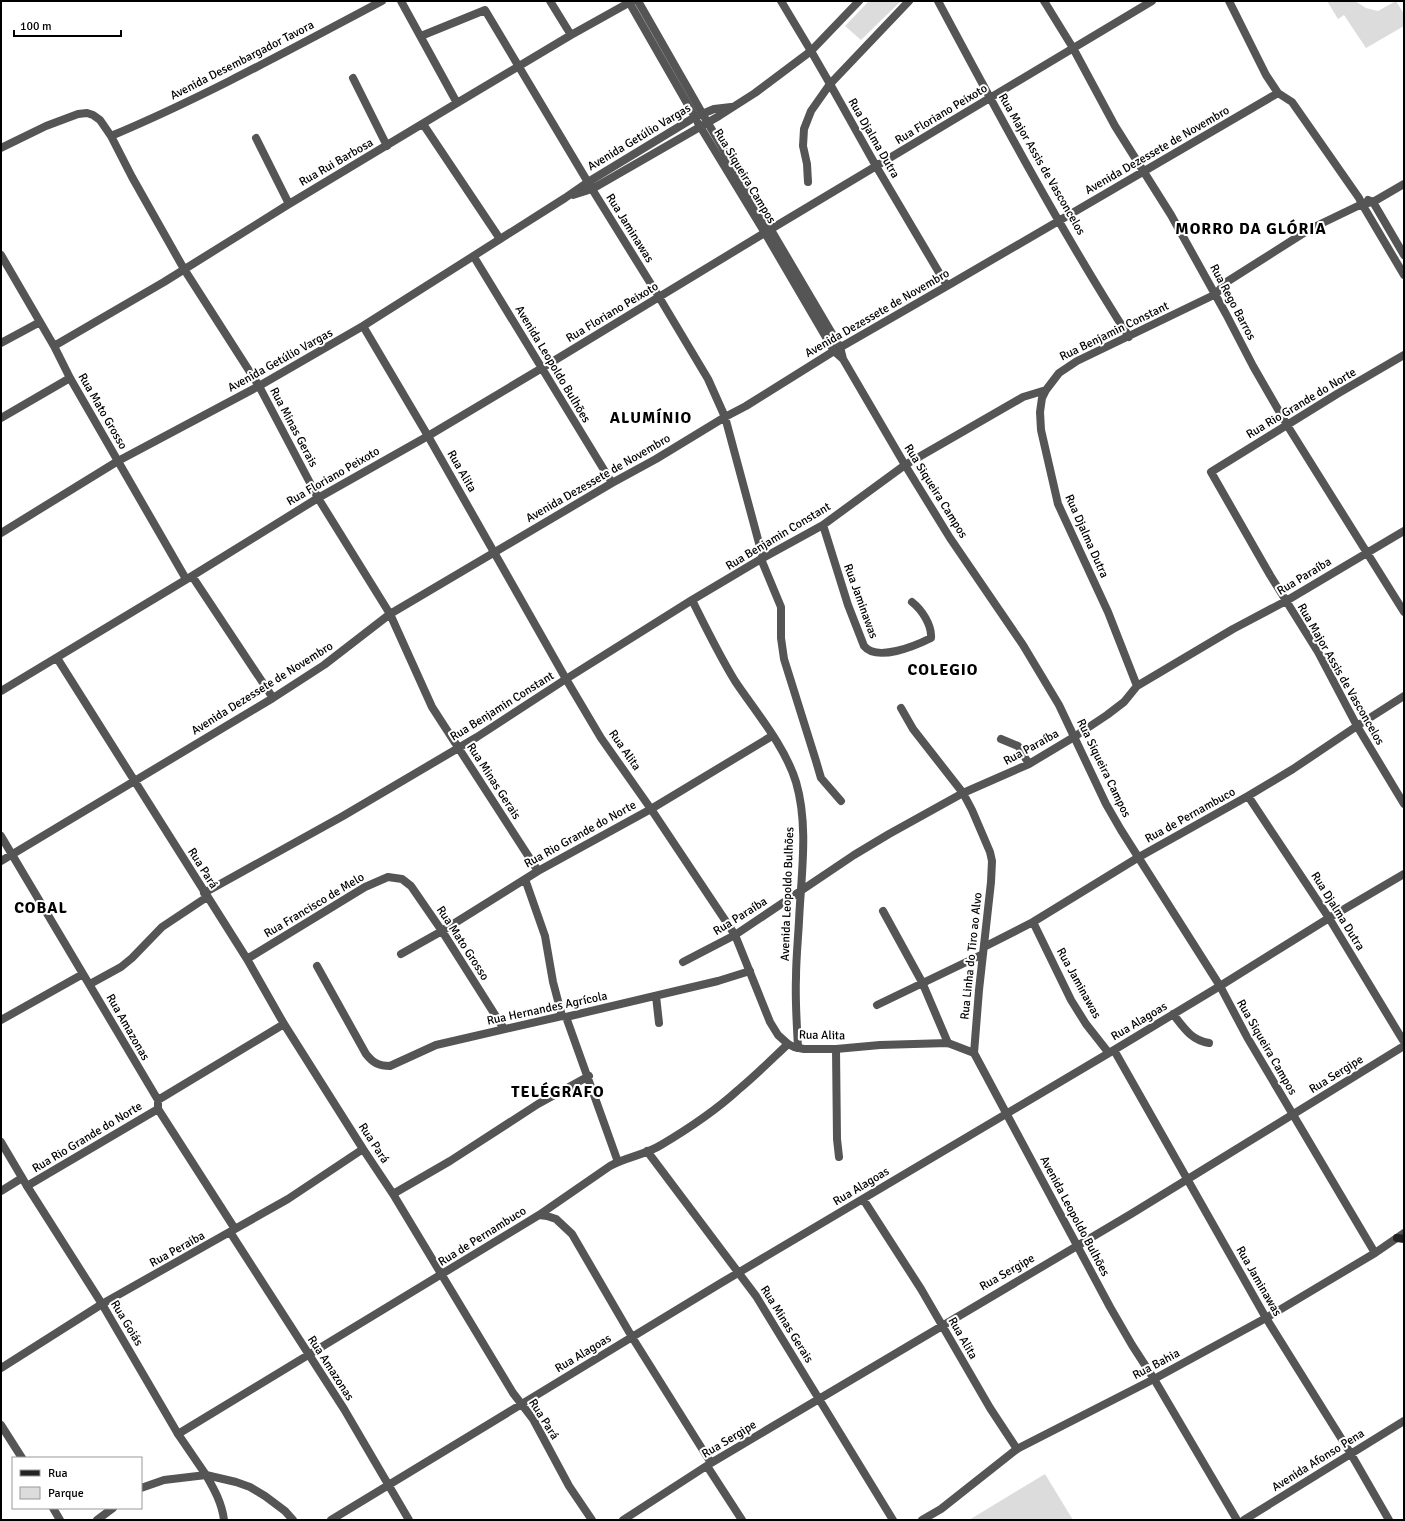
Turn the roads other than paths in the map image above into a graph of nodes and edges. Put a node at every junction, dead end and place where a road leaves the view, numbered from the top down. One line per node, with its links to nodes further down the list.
1 (382, 1): 27 (street, Avenida Desembargador Tavora)
2 (401, 1): 14 (street)
3 (550, 1): 13 (street)
4 (638, 1): 24 (street, Rua Siqueira Campos)
5 (781, 1): 16 (street, Rua Djalma Dutra)
6 (859, 1): 16 (street, Avenida Getúlio Vargas)
7 (909, 1): 19 (street)
8 (938, 1): 21 (street, Rua Major Assis de Vasconcelos)
9 (1044, 1): 15 (street, Rua Rego Barros)
10 (1152, 1): 15 (street, Rua Floriano Peixoto)
11 (1229, 1): 20 (street)
12 (631, 2): 13 (street, Rua Rui Barbosa); 24 (street, Rua Siqueira Campos)
13 (571, 35): 17 (street, Rua Rui Barbosa)
14 (421, 36): 17 (street, Rua Jaminawas); 22 (street)
15 (1073, 48): 21 (street, Rua Floriano Peixoto); 34 (street, Rua Rego Barros)
16 (811, 51): 19 (street, Rua Djalma Dutra); 23 (street, Avenida Getúlio Vargas)
17 (519, 67): 22 (street, Rua Rui Barbosa); 37 (street, Rua Jaminawas)
18 (353, 78): 29 (street)
19 (830, 84): 33 (street, Rua Djalma Dutra); 35 (street)
20 (1278, 93): 34 (street, Avenida Dezessete de Novembro); 38 (street)
21 (990, 98): 33 (street, Rua Floriano Peixoto); 41 (street, Rua Major Assis de Vasconcelos)
22 (457, 103): 25 (street, Rua Rui Barbosa)
23 (731, 107): 24 (street, Avenida Getúlio Vargas); 26 (street, Avenida Getúlio Vargas)
24 (698, 115): 26 (street, Rua Siqueira Campos); 31 (street, Avenida Getúlio Vargas)
25 (423, 124): 29 (street, Rua Rui Barbosa); 43 (street)
26 (704, 124): 32 (street, Avenida Getúlio Vargas); 42 (street, Rua Siqueira Campos)
27 (111, 136): 30 (street, Rua Minas Gerais); 47 (street, Rua Minas Gerais)
28 (256, 138): 40 (street)
29 (387, 146): 40 (street, Rua Rui Barbosa)
30 (1, 148)
31 (642, 149): 32 (street); 37 (street, Avenida Getúlio Vargas)
32 (646, 158): 37 (street, Avenida Getúlio Vargas)
33 (876, 166): 42 (street, Rua Floriano Peixoto); 49 (street, Rua Djalma Dutra)
34 (1144, 171): 41 (street, Avenida Dezessete de Novembro); 50 (street, Rua Rego Barros)
35 (808, 182)
36 (1404, 184): 39 (street, Rua Benjamin Constant)
37 (590, 186): 43 (street, Avenida Getúlio Vargas); 51 (street, Rua Jaminawas)
38 (1361, 201): 39 (street, Rua Benjamin Constant); 48 (street); 50 (street, Rua Benjamin Constant)
39 (1373, 202): 45 (street)
40 (289, 204): 47 (street, Rua Rui Barbosa)
41 (1060, 221): 49 (street, Avenida Dezessete de Novembro); 54 (street, Rua Major Assis de Vasconcelos)
42 (768, 231): 51 (street, Rua Floriano Peixoto); 57 (street, Rua Siqueira Campos)
43 (500, 239): 46 (street, Avenida Getúlio Vargas)
44 (1, 255): 52 (street, Rua Mato Grosso)
45 (1404, 255)
46 (474, 257): 53 (street, Avenida Getúlio Vargas); 59 (street, Avenida Leopoldo Bulhões)
47 (184, 269): 56 (street, Rua Rui Barbosa); 61 (street, Rua Minas Gerais)
48 (1404, 274)
49 (947, 286): 57 (street, Avenida Dezessete de Novembro)
50 (1216, 294): 54 (street, Rua Benjamin Constant); 65 (street, Rua Rego Barros)
51 (659, 297): 59 (street, Rua Floriano Peixoto); 63 (street, Rua Jaminawas)
52 (40, 322): 55 (street); 56 (street, Rua Mato Grosso)
53 (363, 326): 61 (street, Avenida Getúlio Vargas); 66 (street, Rua Alita)
54 (1130, 337): 62 (street, Rua Benjamin Constant)
55 (1, 343)
56 (54, 346): 60 (street, Rua Mato Grosso)
57 (837, 349): 63 (street, Avenida Dezessete de Novembro); 68 (street, Rua Siqueira Campos)
58 (1404, 355): 65 (street, Rua Rio Grande do Norte)
59 (542, 368): 66 (street, Rua Floriano Peixoto); 70 (street, Avenida Leopoldo Bulhões)
60 (70, 378): 64 (street); 67 (street, Rua Mato Grosso)
61 (259, 386): 67 (street, Avenida Getúlio Vargas); 71 (street, Rua Minas Gerais)
62 (1046, 390): 68 (street, Rua Benjamin Constant); 86 (street, Rua Djalma Dutra)
63 (725, 417): 70 (street, Avenida Dezessete de Novembro); 77 (street, Rua Jaminawas)
64 (1, 418)
65 (1287, 425): 69 (street, Rua Rio Grande do Norte); 75 (street, Rua Rego Barros)
66 (428, 436): 71 (street, Rua Floriano Peixoto); 76 (street, Rua Alita)
67 (118, 461): 74 (street, Avenida Getúlio Vargas); 78 (street, Rua Mato Grosso)
68 (905, 465): 72 (street, Rua Benjamin Constant); 93 (street, Rua Siqueira Campos)
69 (1211, 472): 80 (street, Rua Major Assis de Vasconcelos)
70 (612, 483): 76 (street, Avenida Dezessete de Novembro)
71 (318, 498): 78 (street, Rua Floriano Peixoto); 83 (street, Rua Minas Gerais)
72 (823, 525): 77 (street, Rua Benjamin Constant); 81 (street, Rua Jaminawas)
73 (1404, 531): 75 (street, Rua Paraíba)
74 (1, 533)
75 (1367, 552): 80 (street, Rua Paraíba); 82 (street, Rua Rego Barros)
76 (495, 553): 83 (street, Avenida Dezessete de Novembro); 85 (street, Rua Alita)
77 (762, 559): 79 (street, Rua Benjamin Constant); 100 (street, Rua Jaminawas)
78 (189, 578): 84 (street, Rua Floriano Peixoto); 89 (street, Rua Mato Grosso)
79 (692, 600): 85 (street, Rua Benjamin Constant); 92 (street, Avenida Leopoldo Bulhões)
80 (1286, 601): 86 (street, Rua Paraíba); 91 (street, Rua Major Assis de Vasconcelos)
81 (912, 602)
82 (1404, 612)
83 (390, 614): 89 (street, Avenida Dezessete de Novembro); 95 (street, Rua Minas Gerais)
84 (57, 658): 87 (street, Rua Floriano Peixoto); 97 (street, Rua Pará)
85 (566, 679): 95 (street, Rua Benjamin Constant); 102 (street, Rua Alita)
86 (1136, 686): 93 (street, Rua Paraíba)
87 (1, 691)
88 (1404, 696): 91 (street, Rua de Pernambuco)
89 (273, 698): 97 (street, Avenida Dezessete de Novembro)
90 (901, 708): 98 (street)
91 (1357, 726): 99 (street, Rua de Pernambuco); 101 (street, Rua Major Assis de Vasconcelos)
92 (772, 736): 102 (street, Rua Rio Grande do Norte); 111 (street, Avenida Leopoldo Bulhões)
93 (1074, 737): 96 (street, Rua Paraíba); 105 (street, Rua Siqueira Campos)
94 (1001, 739): 96 (street)
95 (459, 747): 107 (street, Rua Minas Gerais); 112 (street, Rua Benjamin Constant)
96 (1029, 764): 98 (street, Rua Paraíba)
97 (134, 780): 104 (street, Avenida Dezessete de Novembro); 112 (street, Rua Pará)
98 (963, 794): 111 (street, Rua Paraíba); 118 (street, Rua Linha do Tiro ao Alvo)
99 (1248, 796): 105 (street, Rua de Pernambuco); 114 (street, Rua Djalma Dutra)
100 (841, 801)
101 (1404, 804)
102 (651, 809): 107 (street, Rua Rio Grande do Norte); 117 (street, Rua Alita)
103 (1, 836): 104 (street, Rua Amazonas)
104 (12, 854): 106 (street, Avenida Dezessete de Novembro); 124 (street, Rua Amazonas)
105 (1139, 857): 115 (street, Rua de Pernambuco); 127 (street, Rua Siqueira Campos)
106 (1, 861)
107 (538, 871): 110 (street, Rua Rio Grande do Norte)
108 (1404, 874): 114 (street, Rua Alagoas)
109 (395, 877): 116 (street, Rua Mato Grosso); 120 (street, Rua Francisco de Melo)
110 (525, 879): 116 (street, Rua Rio Grande do Norte); 131 (street)
111 (801, 892): 117 (street, Rua Paraíba); 141 (street, Avenida Leopoldo Bulhões)
112 (206, 895): 120 (street, Rua Pará); 126 (street, Rua Benjamin Constant)
113 (883, 911): 125 (street)
114 (1329, 918): 127 (street, Rua Alagoas); 136 (street, Rua Djalma Dutra)
115 (1033, 922): 118 (street, Rua de Pernambuco); 143 (street, Rua Jaminawas)
116 (442, 931): 119 (street, Rua Rio Grande do Norte); 135 (street, Rua Mato Grosso)
117 (735, 935): 121 (street, Rua Paraíba); 123 (street, Rua Alita)
118 (984, 951): 125 (street, Rua de Pernambuco); 144 (street, Rua Linha do Tiro ao Alvo)
119 (400, 954)
120 (247, 959): 134 (street, Rua Pará)
121 (683, 962)
122 (317, 966): 135 (street, Rua Hernandes Agrícola)
123 (750, 971): 128 (street, Rua Hernandes Agrícola); 139 (street, Rua Alita)
124 (83, 974): 126 (street, Rua Amazonas); 132 (street)
125 (922, 982): 129 (street, Rua de Pernambuco); 137 (street)
126 (90, 984): 146 (street, Rua Amazonas)
127 (1220, 986): 130 (street, Rua Alagoas); 149 (street, Rua Siqueira Campos)
128 (656, 996): 131 (street, Rua Hernandes Agrícola); 133 (street)
129 (877, 1005)
130 (1173, 1014): 138 (street); 143 (street, Rua Alagoas)
131 (564, 1016): 135 (street, Rua Hernandes Agrícola); 145 (street)
132 (1, 1020)
133 (659, 1023)
134 (284, 1024): 146 (street, Rua Rio Grande do Norte); 151 (street, Rua Pará)
135 (504, 1029)
136 (1404, 1042)
137 (948, 1043): 142 (street, Rua Alita); 144 (street)
138 (1209, 1043)
139 (788, 1044): 141 (street, Rua Alita); 152 (street, Rua de Pernambuco)
140 (1404, 1046): 149 (street, Rua Sergipe)
141 (798, 1048): 142 (street, Rua Alita)
142 (836, 1049): 153 (street)
143 (1111, 1051): 148 (street, Rua Alagoas); 156 (street, Rua Jaminawas)
144 (974, 1053): 148 (street, Avenida Leopoldo Bulhões)
145 (589, 1076): 154 (street); 159 (street)
146 (158, 1100): 147 (street)
147 (158, 1109): 157 (street, Rua Rio Grande do Norte); 162 (street, Rua Amazonas)
148 (1006, 1114): 160 (street, Rua Alagoas); 164 (street, Avenida Leopoldo Bulhões)
149 (1292, 1115): 156 (street, Rua Sergipe); 165 (street, Rua Siqueira Campos)
150 (1, 1142): 155 (street, Rua Goiás)
151 (362, 1149): 159 (street, Rua Pará); 162 (street, Rua Peraiba)
152 (647, 1151): 154 (street, Rua de Pernambuco); 166 (street, Rua Minas Gerais)
153 (839, 1157)
154 (618, 1162): 161 (street, Rua de Pernambuco)
155 (22, 1178): 157 (street, Rua Goiás); 158 (street, Rua Rio Grande do Norte)
156 (1187, 1179): 164 (street, Rua Sergipe); 169 (street, Rua Jaminawas)
157 (27, 1186): 168 (street, Rua Goiás)
158 (1, 1190)
159 (393, 1194): 167 (street, Rua Pará)
160 (863, 1199): 166 (street, Rua Alagoas); 170 (street, Rua Alita)
161 (539, 1215): 167 (street, Rua de Pernambuco); 171 (street)
162 (232, 1230): 168 (street, Rua Peraiba); 172 (street, Rua Amazonas)
163 (1402, 1237): 165 (street, Rua Bahia)
164 (1078, 1245): 170 (street, Rua Sergipe); 174 (street, Avenida Leopoldo Bulhões)
165 (1375, 1253): 169 (street, Rua Bahia)
166 (739, 1272): 171 (street, Rua Alagoas); 175 (street, Rua Minas Gerais)
167 (442, 1274): 172 (street, Rua de Pernambuco); 176 (street, Rua Pará)
168 (102, 1304): 173 (street, Rua Peraiba); 179 (street, Rua Goiás)
169 (1266, 1318): 174 (street, Rua Bahia); 181 (street, Rua Jaminawas)
170 (941, 1325): 175 (street, Rua Sergipe); 180 (street, Rua Alita)
171 (632, 1338): 176 (street, Rua Alagoas); 183 (street)
172 (308, 1355): 179 (street, Rua de Pernambuco); 185 (street, Rua Amazonas)
173 (1, 1368)
174 (1154, 1379): 180 (street, Rua Bahia); 200 (street, Avenida Leopoldo Bulhões)
175 (819, 1398): 183 (street, Rua Sergipe); 198 (street, Rua Minas Gerais)
176 (521, 1404): 185 (street, Rua Alagoas); 195 (street, Rua Pará)
177 (1404, 1421): 181 (street, Avenida Afonso Pena)
178 (1, 1425): 182 (street)
179 (178, 1434): 184 (street, Rua Goiás)
180 (1017, 1449): 199 (street, Rua Bahia)
181 (1351, 1454): 201 (street, Avenida Afonso Pena); 202 (street, Rua Jaminawas)
182 (21, 1457)
183 (709, 1465): 196 (street, Rua Sergipe); 197 (street)
184 (206, 1474): 186 (street); 191 (street, Rua Goiás); 192 (street)
185 (388, 1486): 193 (street, Rua Alagoas); 194 (street, Rua Amazonas)
186 (142, 1488)
187 (54, 1509): 189 (street)
188 (112, 1509): 190 (street)
189 (60, 1520)
190 (97, 1520)
191 (224, 1520)
192 (293, 1520)
193 (331, 1520)
194 (409, 1520)
195 (592, 1520)
196 (623, 1520)
197 (742, 1520)
198 (893, 1520)
199 (922, 1520)
200 (1237, 1520)
201 (1244, 1520)
202 (1389, 1520)

